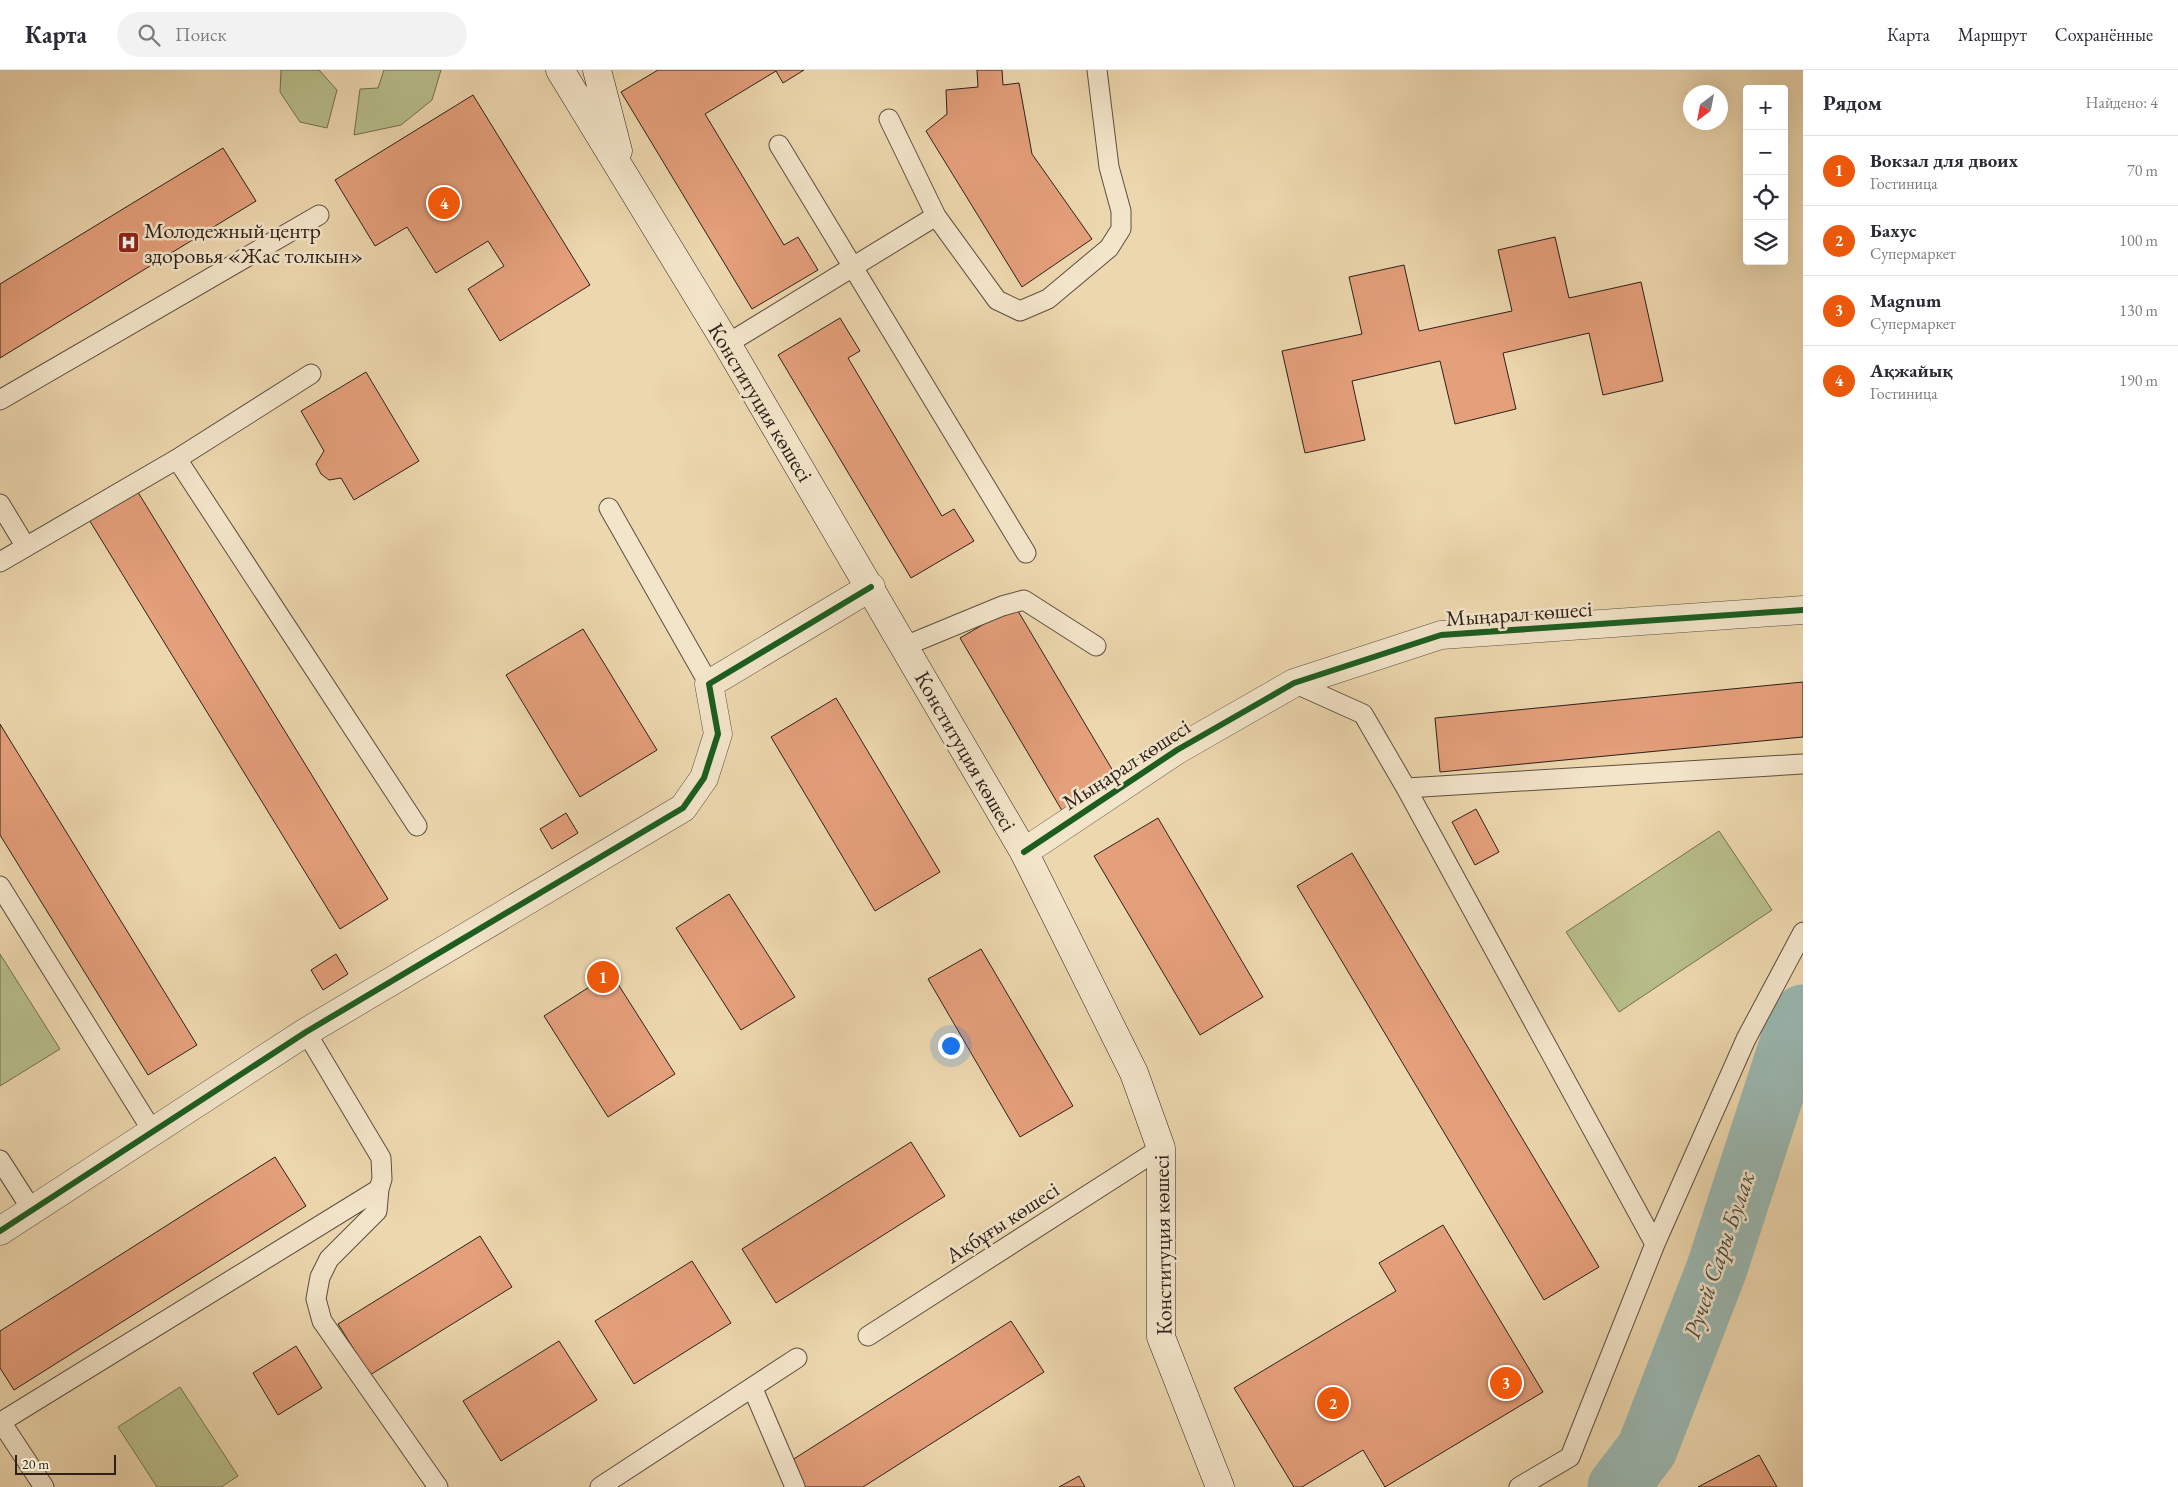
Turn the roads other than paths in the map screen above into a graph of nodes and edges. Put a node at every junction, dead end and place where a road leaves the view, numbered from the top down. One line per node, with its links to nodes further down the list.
1 (538, 70): 6 (street)
2 (560, 70): 6 (street, Конституция көшесі)
3 (597, 70): 8 (street)
4 (1097, 70): 10 (lane)
5 (889, 119): 10 (lane)
6 (590, 121): 8 (street, Конституция көшесі)
7 (779, 145): 11 (lane)
8 (625, 177): 12 (street, Конституция көшесі)
9 (318, 215): 14 (lane)
10 (936, 216): 11 (lane)
11 (853, 268): 12 (lane); 19 (lane)
12 (727, 344): 21 (street, Конституция көшесі)
13 (311, 374): 15 (lane)
14 (0, 400)
15 (177, 459): 18 (lane); 29 (lane)
16 (0, 504): 18 (lane)
17 (609, 508): 26 (lane)
18 (26, 547): 20 (lane)
19 (1026, 554)
20 (0, 562)
21 (871, 587): 23 (street, Конституция көшесі); 26 (street)
22 (1803, 610): 25 (street, Мыңарал көшесі)
23 (905, 646): 24 (lane); 30 (street, Конституция көшесі)
24 (1096, 646)
25 (1294, 683): 28 (lane); 30 (street, Мыңарал көшесі)
26 (709, 684): 33 (street)
27 (1803, 764): 28 (lane)
28 (1406, 788): 40 (lane)
29 (418, 826)
30 (1024, 852): 35 (street, Конституция көшесі)
31 (0, 886): 34 (lane)
32 (1803, 932): 40 (lane)
33 (306, 1032): 34 (street); 37 (lane)
34 (153, 1132): 38 (street)
35 (1161, 1148): 41 (lane, Ақбұғы көшесі); 48 (street, Конституция көшесі)
36 (0, 1160): 38 (lane)
37 (379, 1189): 44 (lane); 45 (lane)
38 (32, 1210): 39 (street)
39 (0, 1231)
40 (1655, 1244): 49 (lane)
41 (868, 1336)
42 (797, 1358): 43 (lane)
43 (752, 1388): 46 (lane); 47 (lane)
44 (44, 1487)
45 (438, 1487)
46 (600, 1487)
47 (795, 1487)
48 (1220, 1487)
49 (1518, 1487)

